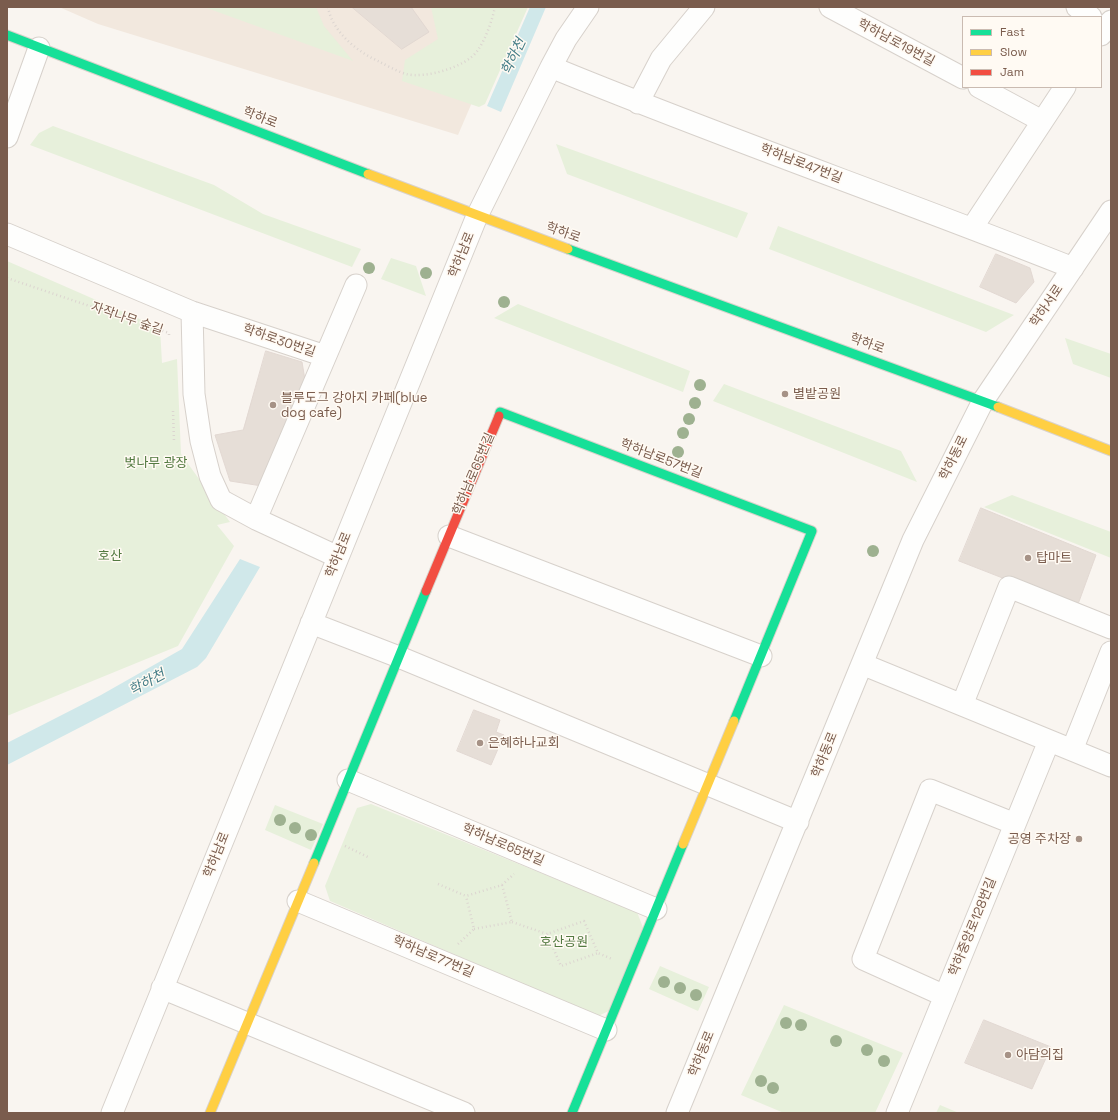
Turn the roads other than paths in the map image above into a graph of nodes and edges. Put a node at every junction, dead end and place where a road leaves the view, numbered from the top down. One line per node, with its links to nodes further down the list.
1 (588, 7): 8 (street, 학하남로)
2 (704, 7): 12 (street)
3 (830, 7): 9 (street, 학하남로19번길)
4 (1077, 7): 5 (street)
5 (1090, 16)
6 (7, 35): 7 (street, 학하로)
7 (39, 48): 14 (street); 16 (street, 학하로)
8 (551, 67): 12 (street, 학하남로47번길); 16 (street, 학하남로)
9 (962, 77)
10 (981, 88): 13 (street)
11 (1064, 88): 13 (street)
12 (638, 103): 17 (street, 학하남로47번길)
13 (1042, 121): 17 (street)
14 (7, 137)
15 (1111, 211): 19 (street, 학하서로)
16 (477, 216): 23 (street, 학하로); 28 (street, 학하남로)
17 (972, 228): 19 (street, 학하남로47번길)
18 (7, 234): 21 (street, 학하로30번길)
19 (1072, 268): 23 (street, 학하서로)
20 (356, 285): 22 (street)
21 (192, 312): 22 (street, 학하로30번길); 26 (street)
22 (325, 356): 26 (street, 학하로30번길)
23 (983, 400): 25 (street, 학하로); 34 (street, 학하동로)
24 (500, 412): 27 (street, 학하남로65번길); 32 (street, 학하남로57번길)
25 (1111, 451)
26 (256, 519): 28 (street)
27 (449, 536): 32 (street); 33 (street, 학하남로65번길)
28 (338, 557): 29 (street, 학하남로)
29 (311, 623): 33 (street); 45 (street, 학하남로)
30 (1111, 628): 35 (street)
31 (1111, 652): 37 (street)
32 (760, 656): 40 (street)
33 (399, 657): 39 (street, 학하남로65번길); 40 (street)
34 (862, 664): 35 (street); 41 (street, 학하동로)
35 (962, 705): 36 (street)
36 (1049, 741): 37 (street); 42 (street, 학하중앙로128번길)
37 (1072, 750): 38 (street)
38 (1111, 766)
39 (348, 780): 43 (street); 44 (street, 학하남로65번길)
40 (708, 785): 41 (street); 44 (street)
41 (798, 822): 53 (street, 학하동로)
42 (1015, 824): 46 (street, 학하중앙로128번길); 46 (street)
43 (298, 901): 47 (street); 48 (street, 학하남로77번길)
44 (656, 909): 48 (street)
45 (162, 988): 47 (street); 49 (street, 학하남로)
46 (945, 996): 54 (street, 학하중앙로128번길)
47 (247, 1022): 50 (street); 51 (street)
48 (606, 1030): 52 (street)
49 (112, 1113)
50 (210, 1113)
51 (464, 1113)
52 (572, 1113)
53 (678, 1113)
54 (897, 1113)

